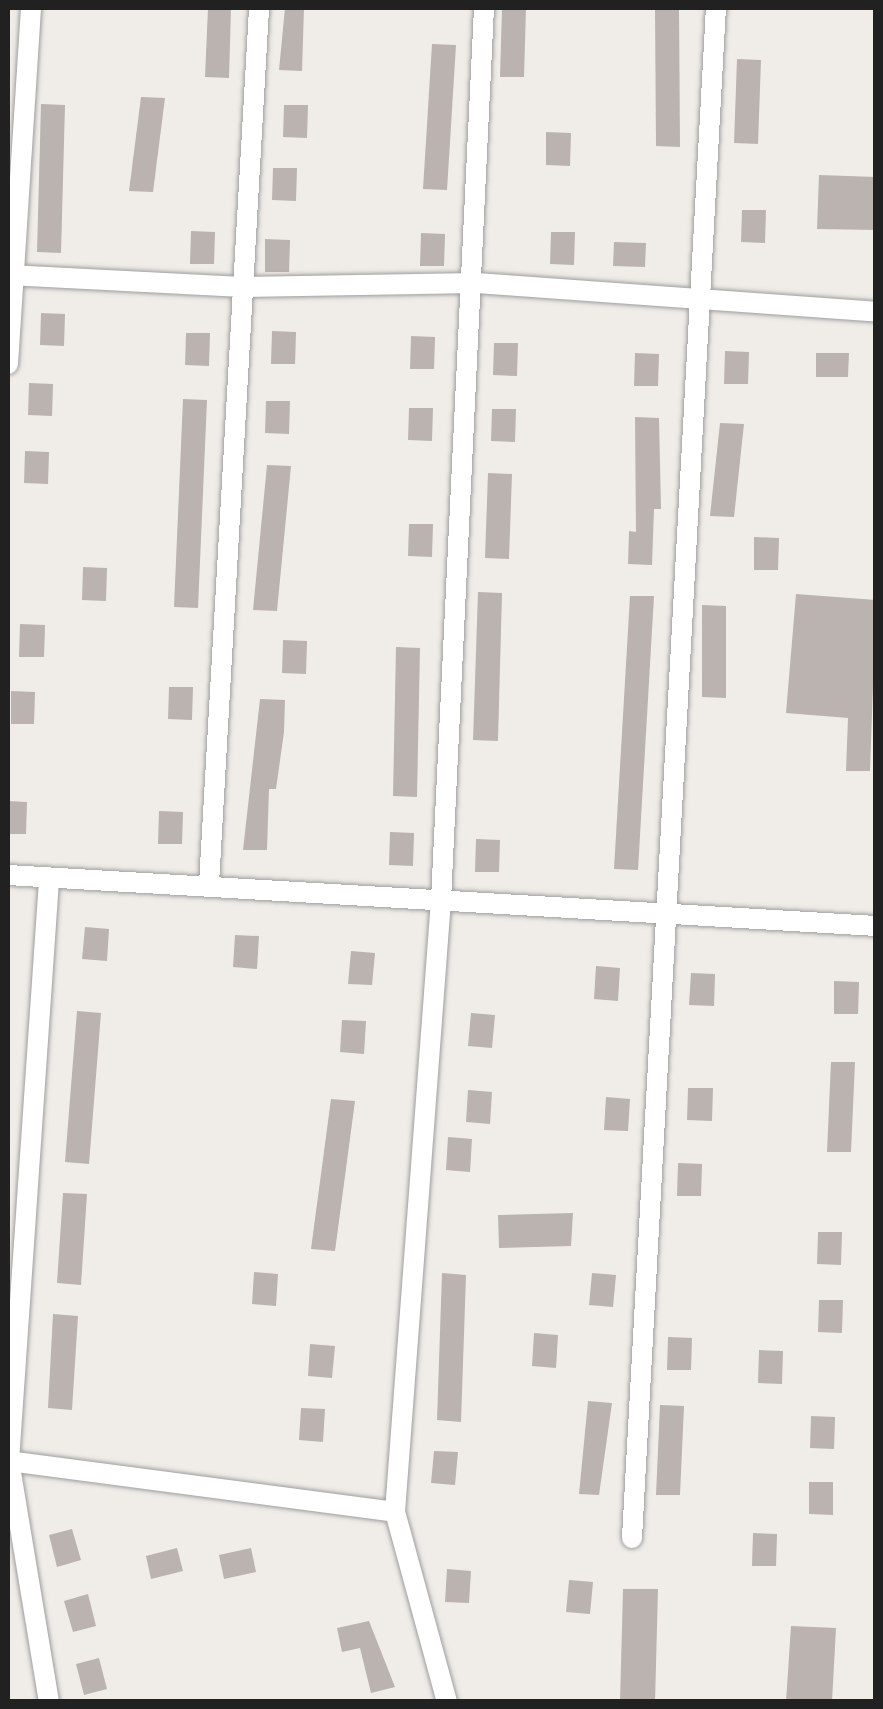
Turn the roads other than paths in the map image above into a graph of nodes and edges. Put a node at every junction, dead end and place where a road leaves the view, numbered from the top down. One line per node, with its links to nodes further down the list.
1 (30, 8): 5 (street)
2 (259, 8): 7 (street)
3 (484, 8): 6 (street)
4 (716, 8): 8 (street)
5 (10, 275): 7 (street); 10 (street)
6 (476, 283): 7 (street); 8 (street); 14 (street)
7 (243, 287): 13 (street)
8 (699, 303): 9 (street); 15 (street)
9 (876, 312)
10 (8, 364)
11 (8, 876): 12 (street)
12 (49, 880): 13 (street); 17 (street)
13 (209, 884): 14 (street)
14 (441, 900): 15 (street); 18 (street)
15 (665, 914): 16 (street); 19 (street)
16 (876, 926)
17 (8, 1461): 18 (street); 20 (street)
18 (396, 1512): 21 (street)
19 (632, 1538)
20 (48, 1702)
21 (446, 1702)

